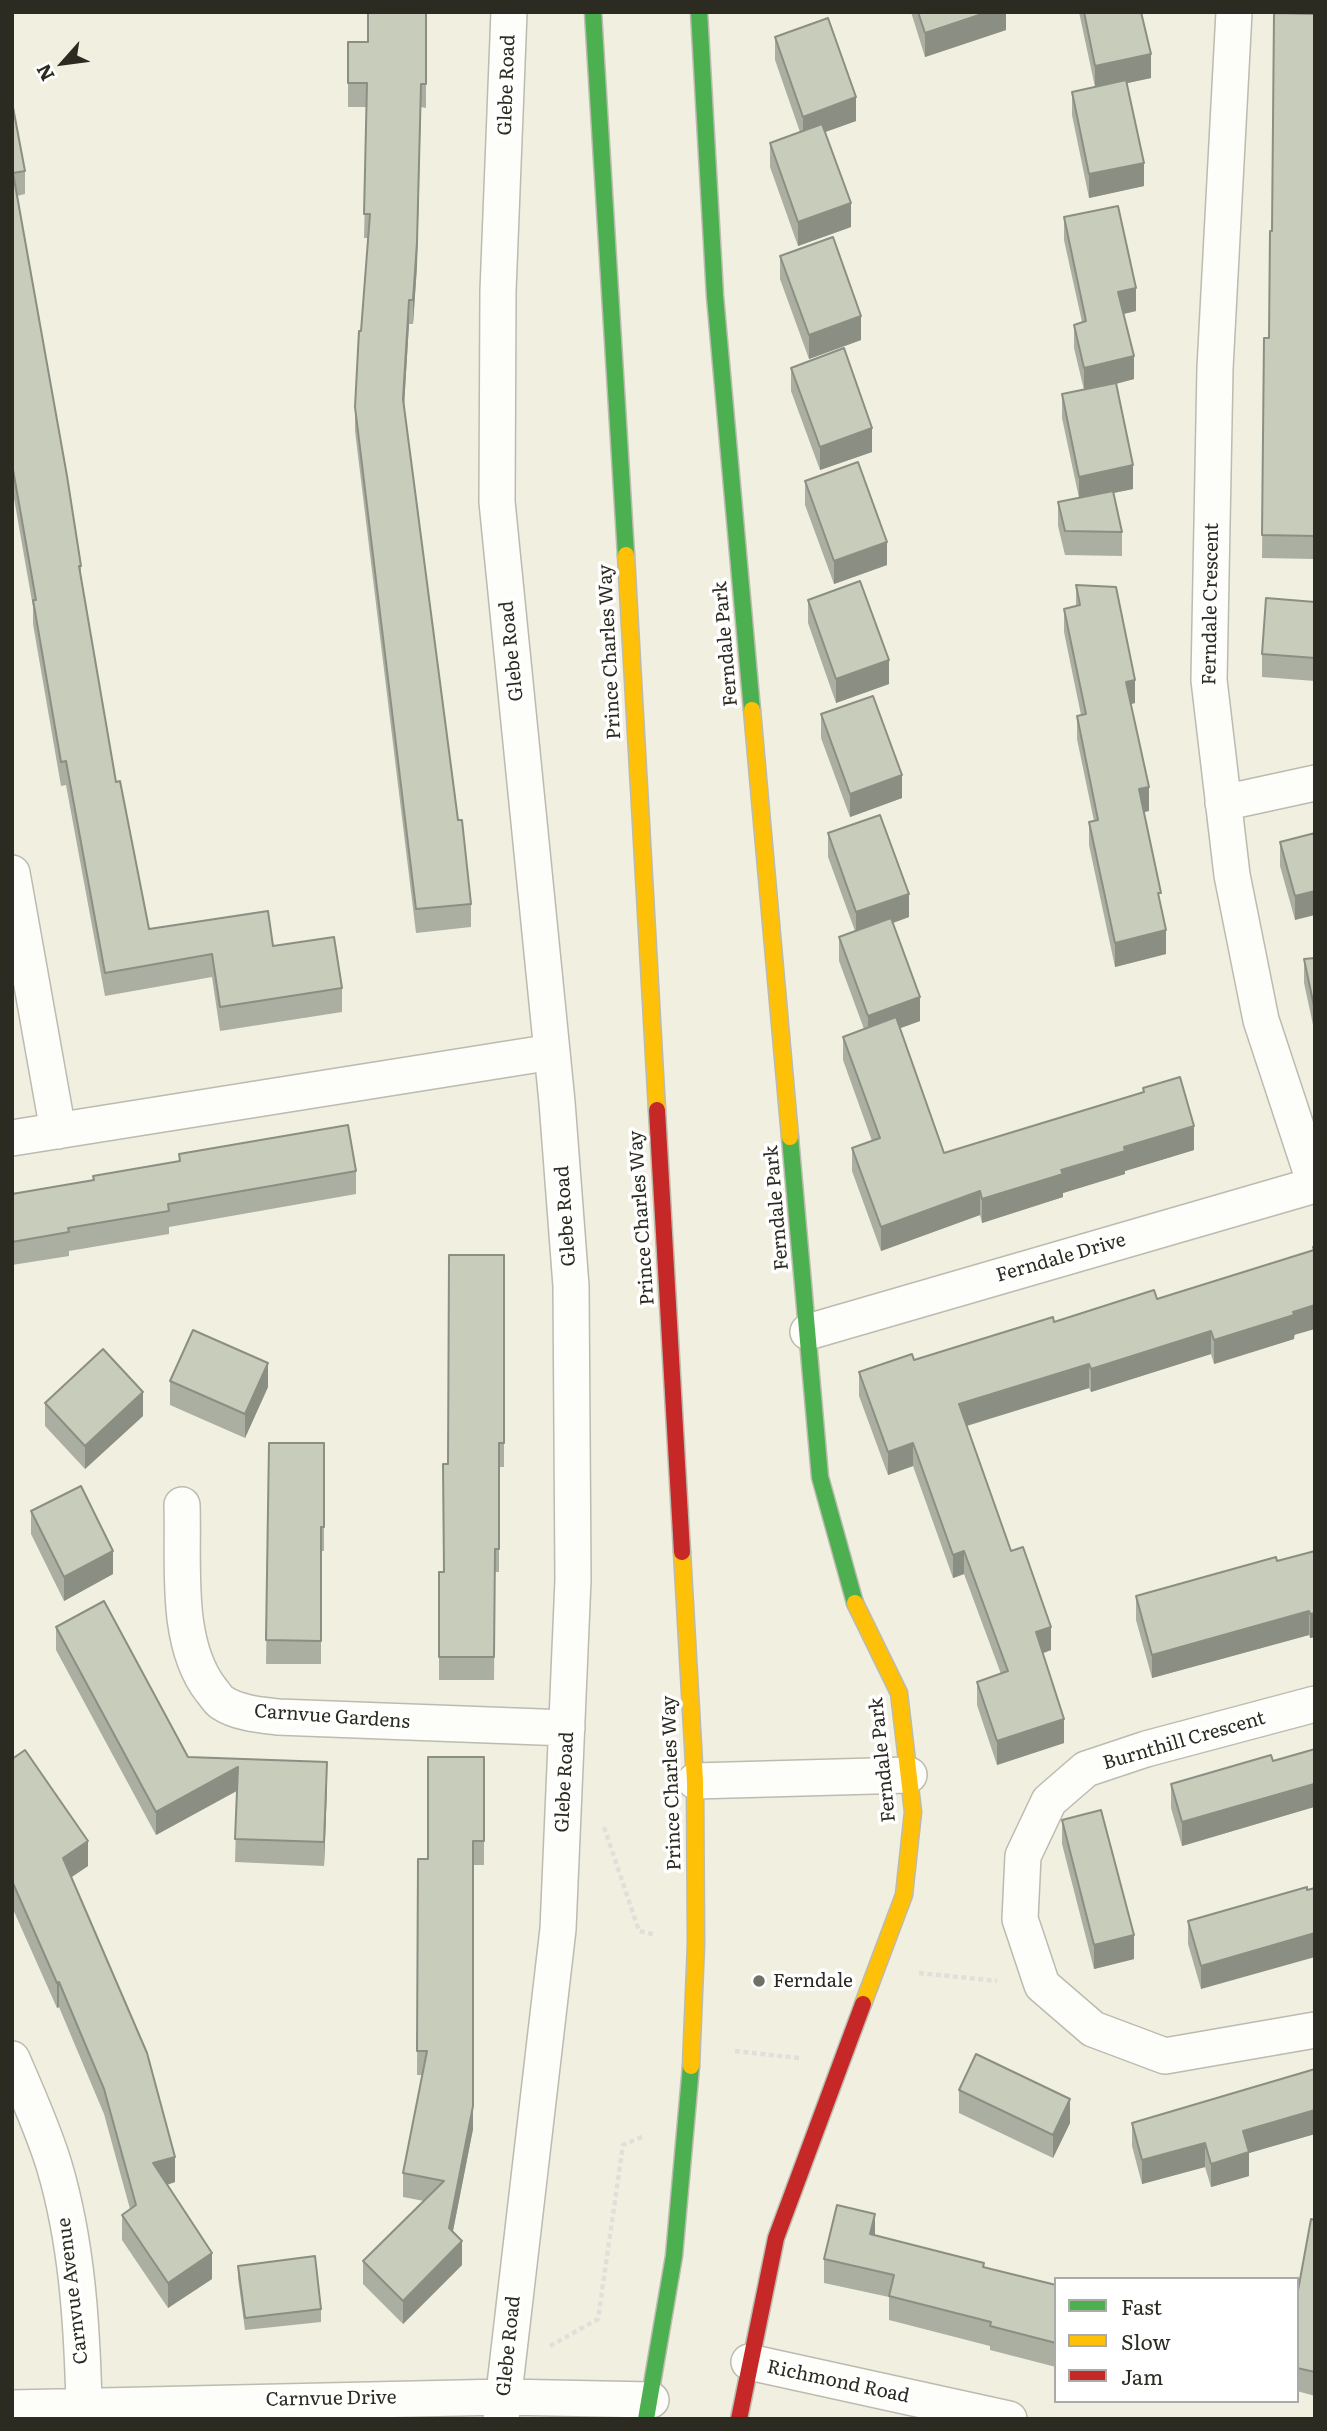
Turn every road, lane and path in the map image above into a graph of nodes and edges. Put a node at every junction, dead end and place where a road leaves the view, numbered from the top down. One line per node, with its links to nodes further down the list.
1 (509, 12): 8 (street, Glebe Road)
2 (593, 12): 17 (street, Prince Charles Way)
3 (699, 12): 12 (street, Ferndale Park)
4 (1234, 12): 6 (street, Ferndale Crescent)
5 (1315, 783): 6 (street)
6 (1223, 803): 11 (street, Ferndale Crescent)
7 (12, 873): 9 (street)
8 (552, 1052): 9 (street); 15 (street, Glebe Road)
9 (58, 1131): 10 (street)
10 (12, 1138)
11 (1315, 1184): 12 (street, Ferndale Drive)
12 (808, 1332): 16 (street, Ferndale Park)
13 (182, 1505): 15 (street, Carnvue Gardens)
14 (1315, 1704): 21 (street, Burnthill Crescent)
15 (567, 1728): 18 (street, Glebe Road)
16 (909, 1775): 17 (street); 20 (street, Ferndale Park)
17 (695, 1782): 19 (street, Prince Charles Way)
18 (565, 1789): 19 (path); 27 (street, Glebe Road)
19 (696, 1944): 23 (street, Prince Charles Way)
20 (876, 1969): 21 (path); 25 (street, Ferndale Park)
21 (1042, 1985): 22 (street)
22 (1315, 2030)
23 (692, 2047): 25 (path); 26 (street, Prince Charles Way)
24 (12, 2059): 29 (street, Carnvue Avenue)
25 (841, 2062): 28 (street, Ferndale Park)
26 (687, 2117): 27 (path); 32 (street, Prince Charles Way)
27 (509, 2345): 31 (street, Glebe Road)
28 (749, 2362): 33 (street, Ferndale Park); 34 (street, Richmond Road)
29 (85, 2405): 30 (street, Carnvue Drive); 31 (street, Carnvue Drive)
30 (12, 2408)
31 (503, 2408): 32 (street, Carnvue Drive)
32 (648, 2409)
33 (739, 2419)
34 (1009, 2419)

